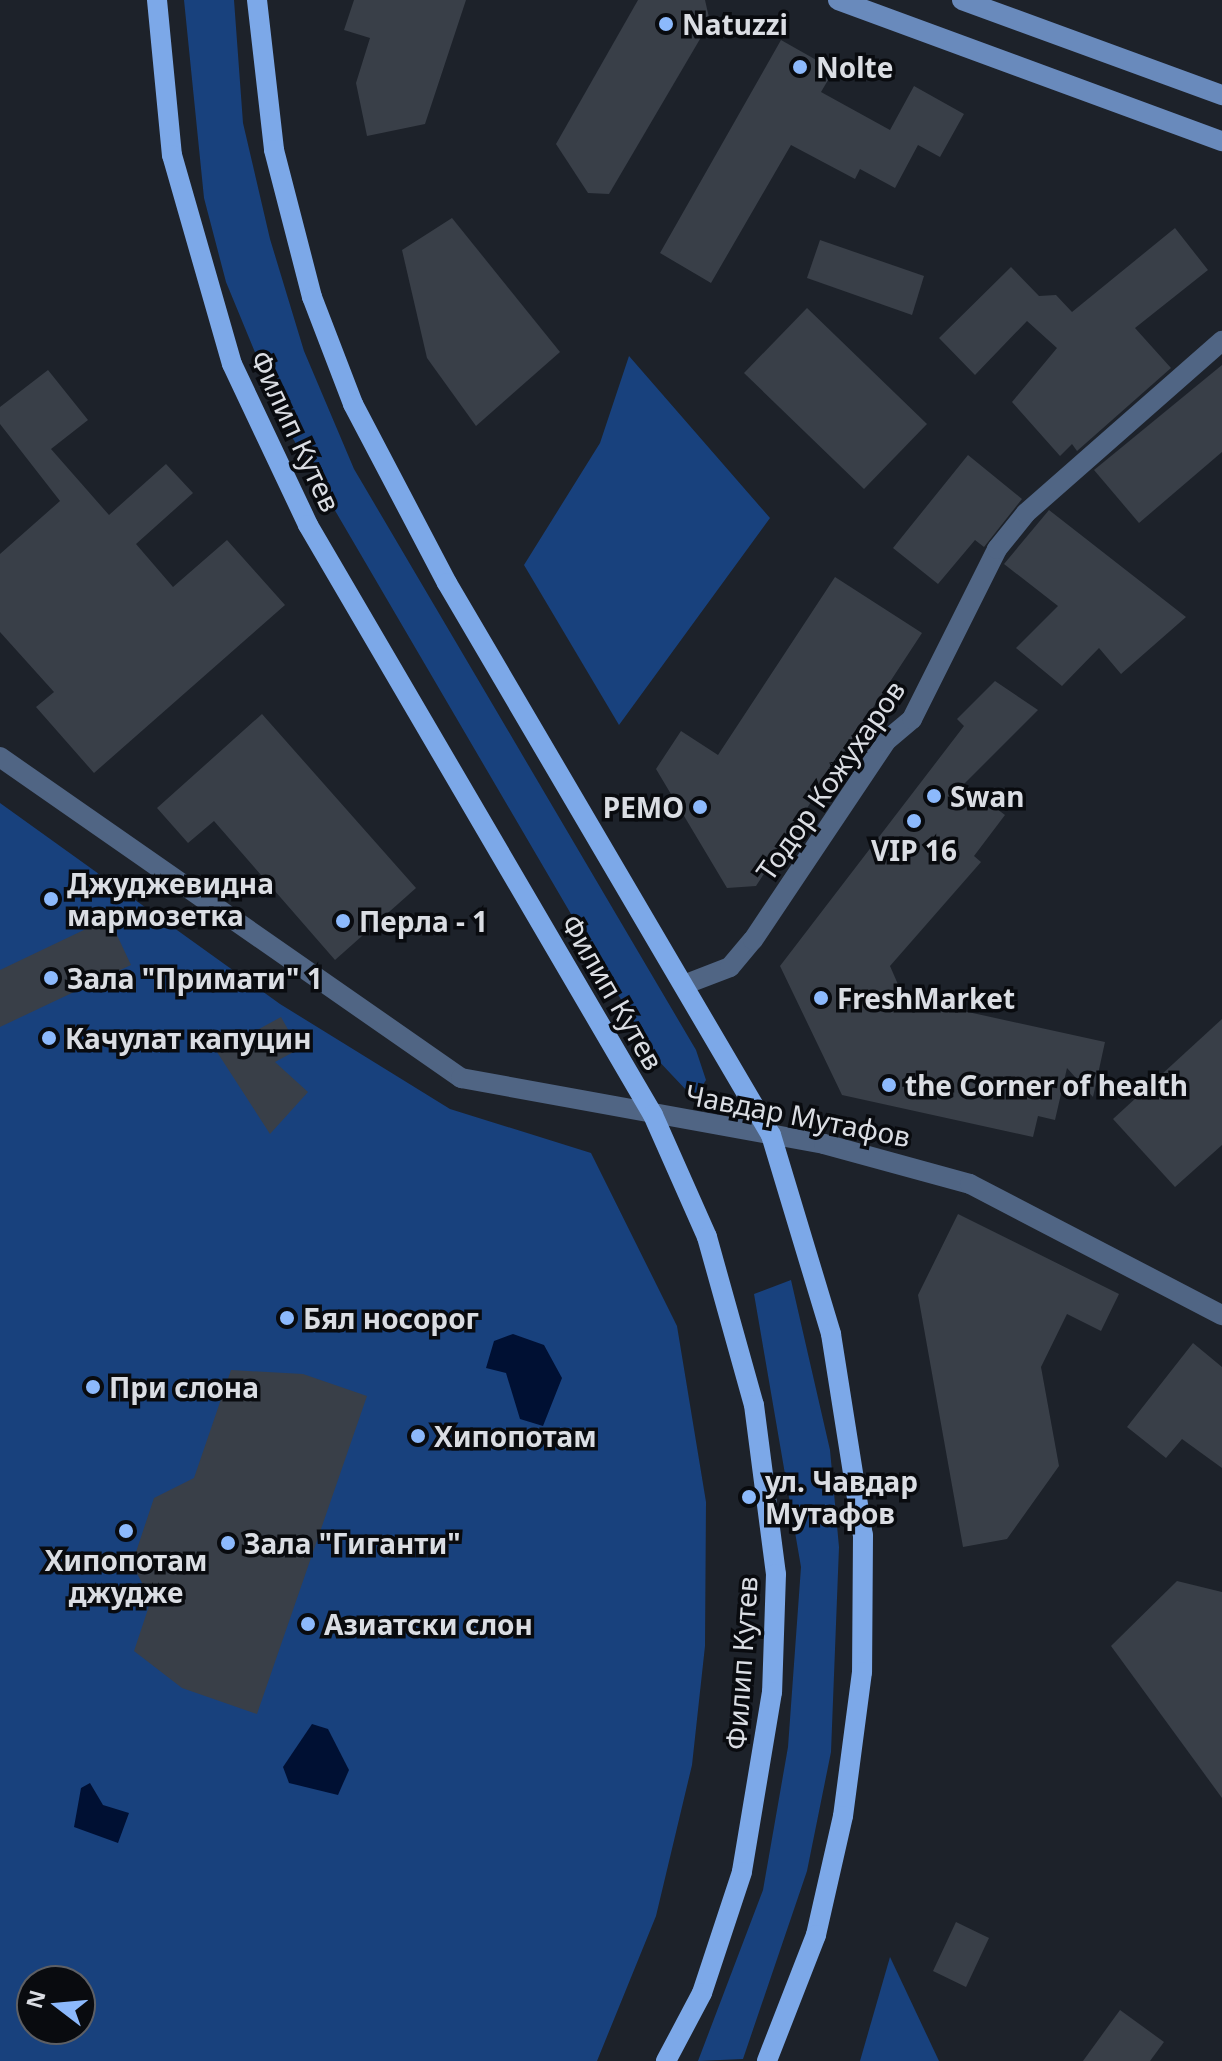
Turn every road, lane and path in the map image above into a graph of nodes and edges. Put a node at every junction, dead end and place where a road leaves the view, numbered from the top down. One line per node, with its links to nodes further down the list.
1 (157, 0): 10 (main road, Филип Кутев)
2 (257, 0): 9 (main road)
3 (838, 0): 6 (main road)
4 (962, 0): 5 (main road)
5 (1222, 95)
6 (1222, 141)
7 (1222, 341): 9 (street, Тодор Кожухаров)
8 (0, 757): 10 (street, Чавдар Мутафов)
9 (686, 984): 11 (main road)
10 (653, 1115): 11 (street, Чавдар Мутафов); 13 (main road, Филип Кутев)
11 (771, 1135): 12 (street, Чавдар Мутафов); 14 (main road)
12 (1222, 1315)
13 (666, 2061)
14 (767, 2061)

